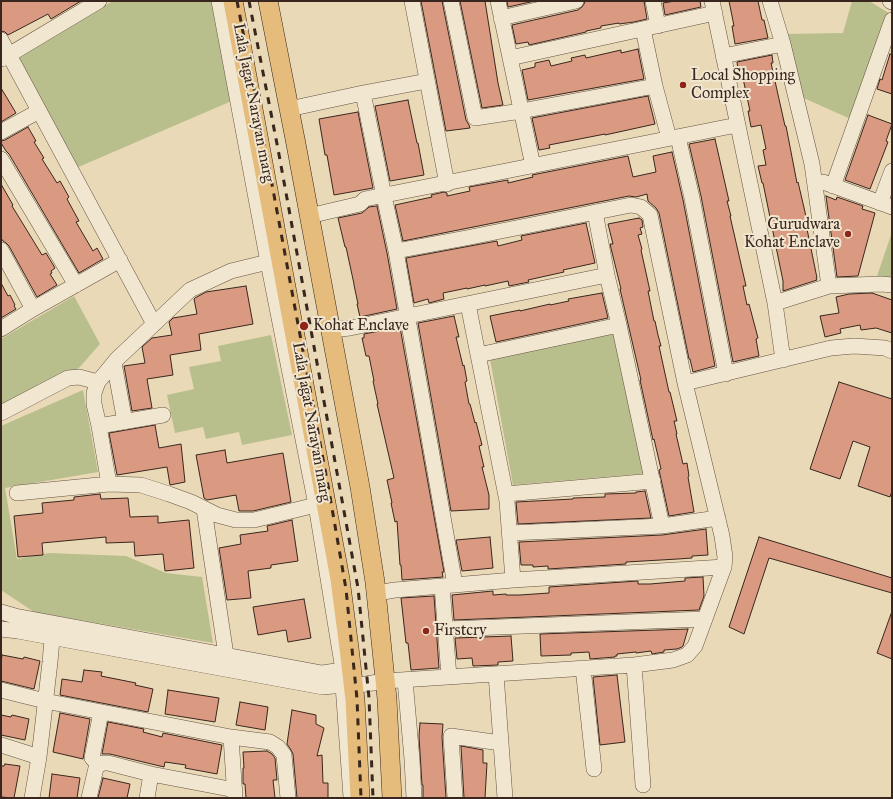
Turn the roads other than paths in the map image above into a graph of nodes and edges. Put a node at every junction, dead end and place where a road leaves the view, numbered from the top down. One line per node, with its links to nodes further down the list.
1 (99, 1): 19 (street)
2 (220, 1): 43 (street)
3 (233, 1): 43 (main road, Lala Jagat Narayan marg)
4 (268, 1): 24 (main road)
5 (412, 1): 21 (street)
6 (451, 1): 26 (street)
7 (498, 1): 12 (street)
8 (576, 1): 12 (street)
9 (653, 1): 14 (street)
10 (770, 1): 17 (street)
11 (713, 7): 14 (street); 18 (street)
12 (501, 18): 20 (street)
13 (892, 20): 35 (street)
14 (658, 26): 15 (street)
15 (643, 29): 20 (street); 22 (street)
16 (1, 40): 19 (street)
17 (783, 44): 18 (street); 33 (street)
18 (723, 56): 27 (street)
19 (5, 57): 25 (street)
20 (510, 58): 26 (street)
21 (427, 81): 23 (street); 34 (street)
22 (655, 86): 26 (street); 29 (street)
23 (363, 93): 24 (street); 36 (street)
24 (289, 109): 38 (main road)
25 (40, 111): 28 (street); 42 (street)
26 (521, 111): 31 (street)
27 (737, 125): 29 (street); 48 (street)
28 (1, 132)
29 (673, 138): 31 (street); 60 (street)
30 (1, 158): 45 (street)
31 (533, 166): 34 (street)
32 (892, 171): 37 (street)
33 (815, 180): 35 (street); 47 (street)
34 (447, 184): 36 (street)
35 (833, 186): 37 (street)
36 (384, 196): 38 (street); 41 (street)
37 (886, 205)
38 (308, 211): 55 (main road)
39 (595, 212): 41 (street); 44 (street); 62 (street)
40 (1, 250): 50 (street)
41 (396, 251): 51 (street)
42 (120, 260): 45 (street); 52 (street)
43 (275, 261): 52 (street); 71 (main road, Lala Jagat Narayan marg)
44 (607, 275): 49 (street); 53 (street)
45 (76, 285): 50 (street)
46 (892, 285): 47 (street)
47 (829, 286): 48 (street)
48 (775, 302): 58 (street)
49 (468, 304): 51 (street); 57 (street)
50 (33, 310): 54 (street)
51 (407, 316): 55 (street); 78 (street)
52 (154, 324): 59 (street)
53 (619, 325): 57 (street); 67 (street)
54 (1, 329)
55 (331, 330): 79 (main road)
56 (892, 351): 58 (street)
57 (478, 355): 70 (street)
58 (783, 360): 60 (street)
59 (114, 363): 61 (street); 65 (street)
60 (726, 374): 62 (street)
61 (98, 382): 63 (street); 66 (street)
62 (685, 383): 73 (street)
63 (1, 413)
64 (163, 415): 65 (street)
65 (125, 422): 66 (street)
66 (99, 426): 68 (street)
67 (652, 481): 70 (street); 74 (street)
68 (109, 484): 69 (street); 72 (street)
69 (17, 493)
70 (506, 494): 75 (street)
71 (321, 505): 72 (street); 91 (main road, Lala Jagat Narayan marg)
72 (204, 509): 86 (street)
73 (718, 518): 74 (street); 76 (street)
74 (662, 526): 75 (street)
75 (510, 533): 77 (street)
76 (724, 567): 77 (street); 81 (street)
77 (513, 580): 78 (street)
78 (448, 586): 79 (street); 83 (street)
79 (376, 593): 93 (main road)
80 (1, 612): 82 (street)
81 (705, 619): 83 (street); 87 (street)
82 (54, 623): 85 (street); 86 (street)
83 (446, 629): 90 (street)
84 (1, 630): 85 (street)
85 (52, 638): 91 (street); 95 (street)
86 (226, 655): 91 (street)
87 (634, 665): 88 (street); 104 (street)
88 (583, 668): 89 (street); 102 (street)
89 (496, 674): 90 (street); 98 (street)
90 (450, 677): 92 (street)
91 (348, 678): 93 (street); 110 (street); 111 (main road, Lala Jagat Narayan marg)
92 (405, 680): 93 (street); 113 (street)
93 (385, 681): 112 (main road)
94 (1, 690): 95 (street)
95 (45, 701): 96 (street); 100 (street)
96 (101, 712): 97 (street); 101 (street)
97 (231, 737): 105 (street); 109 (street)
98 (501, 743): 114 (street); 115 (street)
99 (1, 745): 100 (street)
100 (39, 757): 106 (street)
101 (99, 765): 103 (street); 107 (street)
102 (594, 769)
103 (151, 774): 105 (street); 108 (street)
104 (643, 785)
105 (235, 794)
106 (32, 798)
107 (89, 798)
108 (147, 798)
109 (288, 798)
110 (351, 798)
111 (360, 798)
112 (392, 798)
113 (414, 798)
114 (455, 798)
115 (506, 798)

